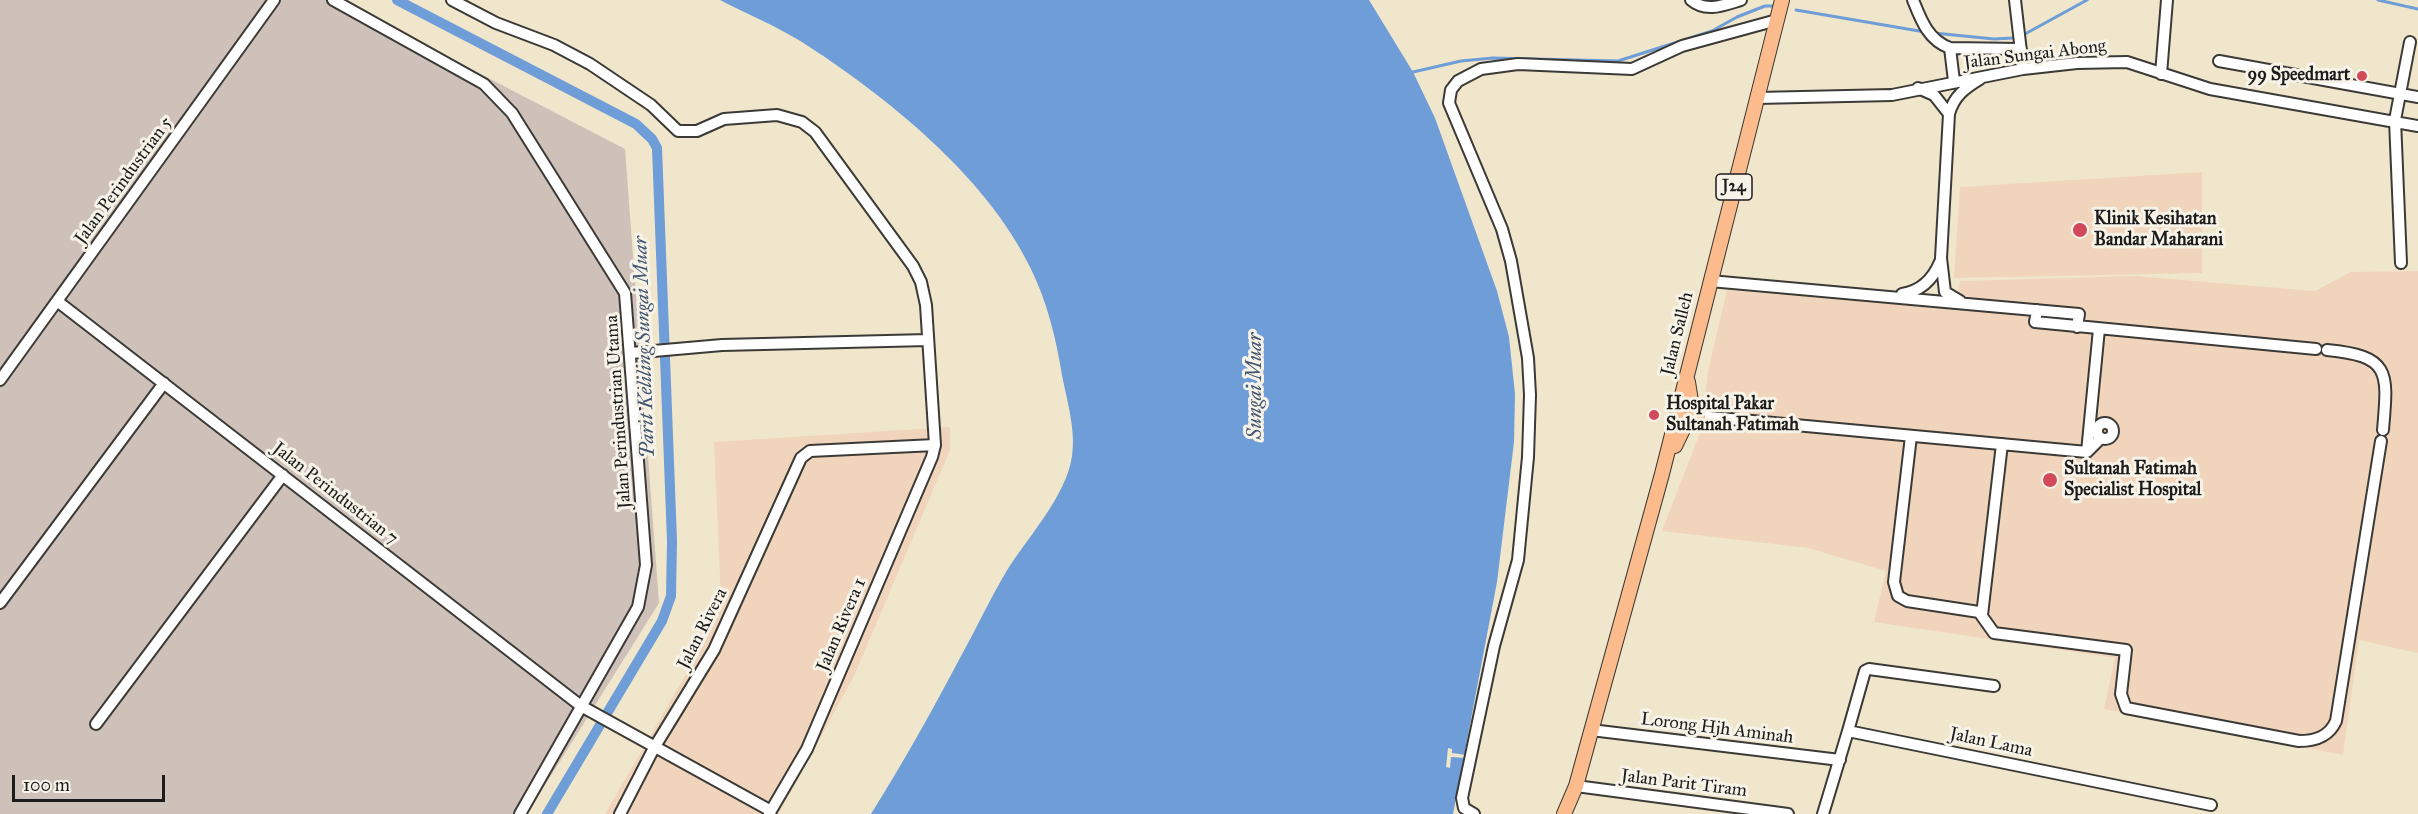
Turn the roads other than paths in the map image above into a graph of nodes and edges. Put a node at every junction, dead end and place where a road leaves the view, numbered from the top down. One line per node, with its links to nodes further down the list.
1 (274, 0): 30 (street, Jalan Perindustrian 5)
2 (333, 0): 36 (street, Jalan Perindustrian Utama)
3 (452, 0): 35 (street)
4 (1691, 0): 5 (street)
5 (1741, 0)
6 (1782, 0): 10 (main road, Jalan Salleh / J24)
7 (1912, 0): 12 (street)
8 (2016, 0): 13 (street)
9 (2167, 0): 16 (street)
10 (1777, 20): 21 (main road, Jalan Salleh / J24); 62 (street)
11 (2410, 42): 20 (street)
12 (1950, 48): 13 (street); 18 (street)
13 (2021, 49): 15 (street)
14 (2219, 61): 20 (street)
15 (2023, 69): 16 (street, Jalan Sungai Abong); 17 (street, Jalan Sungai Abong)
16 (2161, 74): 24 (street, Jalan Sungai Abong)
17 (1986, 75): 18 (street, Jalan Sungai Abong); 23 (street)
18 (1954, 81): 19 (street, Jalan Sungai Abong)
19 (1918, 88): 21 (street, Jalan Sungai Abong); 23 (street)
20 (2400, 94): 22 (street); 24 (street)
21 (1757, 98): 28 (main road, Jalan Salleh / J24)
22 (2418, 98)
23 (1949, 114): 26 (street)
24 (2395, 120): 25 (street, Jalan Sungai Abong); 27 (street)
25 (2418, 126)
26 (1941, 258): 29 (street); 31 (street)
27 (2401, 262)
28 (1710, 281): 29 (street); 37 (main road, Jalan Salleh / J24)
29 (1890, 296): 31 (street)
30 (57, 301): 38 (street, Jalan Perindustrian 5); 39 (street, Jalan Perindustrian 7)
31 (1966, 304): 32 (street)
32 (2037, 310): 33 (street); 33 (street)
33 (2077, 327): 34 (street)
34 (2099, 329): 41 (street); 49 (street)
35 (928, 340): 36 (street); 44 (street)
36 (631, 353): 51 (street, Jalan Perindustrian Utama)
37 (1687, 374): 40 (main road); 46 (main road, Jalan Salleh / J24)
38 (0, 380)
39 (164, 383): 47 (street, Jalan Perindustrian 7); 48 (street)
40 (1698, 416): 42 (street); 46 (main road)
41 (2096, 431): 45 (street); 45 (street)
42 (1911, 436): 43 (street); 49 (street)
43 (2002, 444): 45 (street); 49 (street)
44 (935, 445): 55 (street, Jalan Rivera); 59 (street, Jalan Rivera 1)
45 (2087, 452)
46 (1665, 464): 53 (main road, Jalan Salleh / J24)
47 (283, 475): 51 (street, Jalan Perindustrian 7); 52 (street)
48 (0, 603)
49 (1982, 615)
50 (1994, 686): 54 (street)
51 (581, 706): 55 (street, Jalan Perindustrian 7); 60 (street, Jalan Perindustrian Utama)
52 (96, 724)
53 (1591, 730): 56 (street, Lorong Hjh Aminah); 57 (main road, Jalan Salleh / J24)
54 (1848, 731): 56 (street); 58 (street, Jalan Lama)
55 (654, 748): 59 (street, Jalan Perindustrian 7); 61 (street, Jalan Rivera)
56 (1840, 760): 65 (street)
57 (1576, 786): 63 (main road, Jalan Salleh / J24); 64 (street, Jalan Parit Tiram)
58 (2211, 805)
59 (770, 812)
60 (520, 814)
61 (620, 814)
62 (1474, 814)
63 (1564, 814)
64 (1788, 814)
65 (1823, 814)

